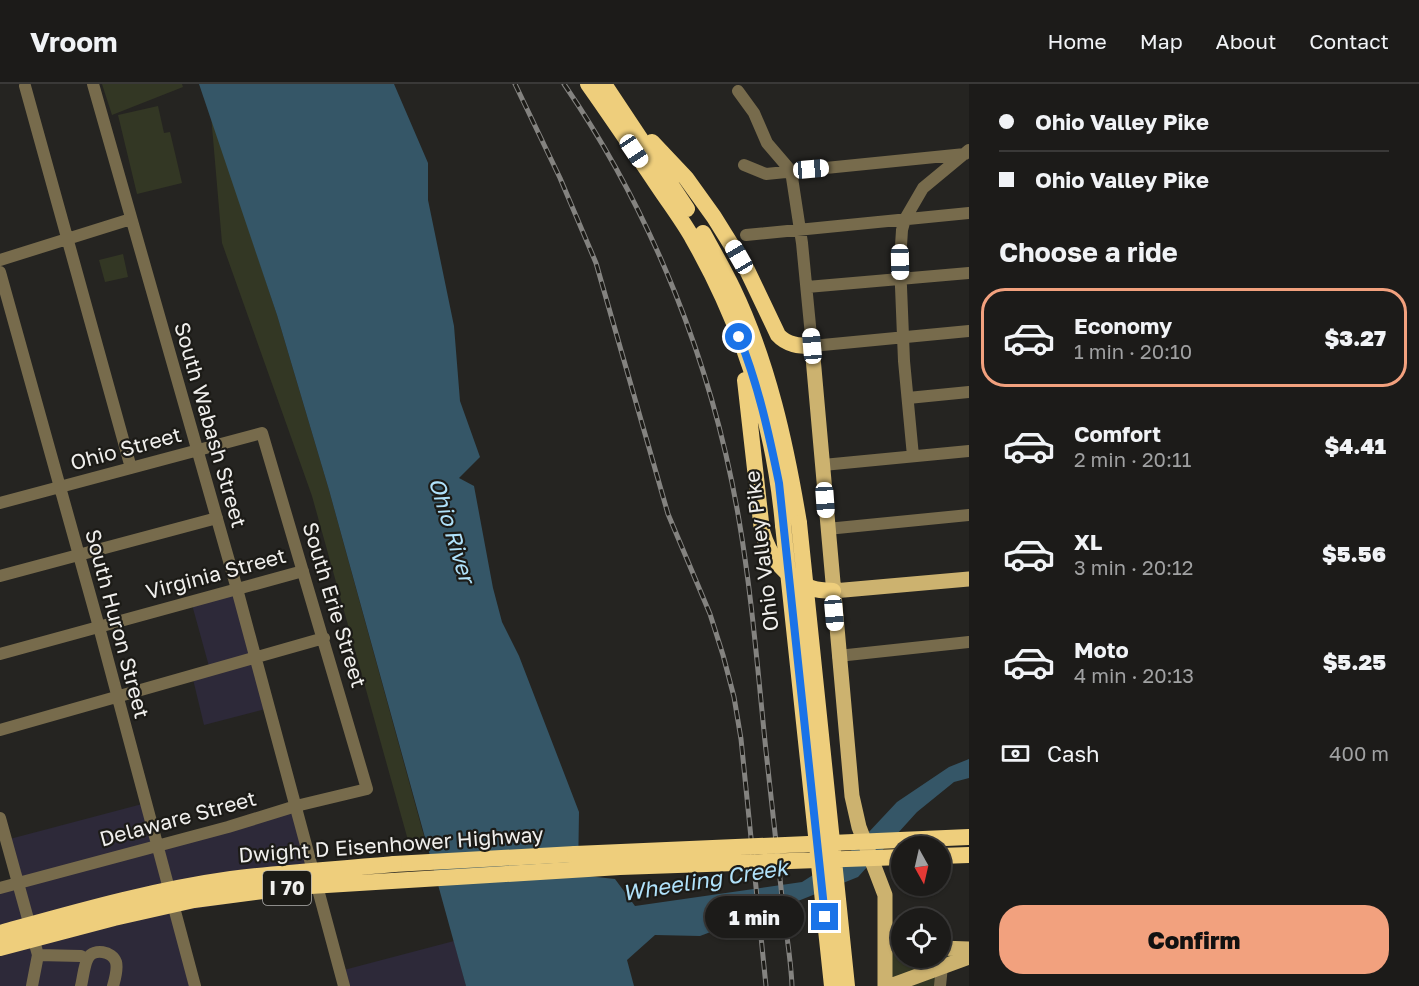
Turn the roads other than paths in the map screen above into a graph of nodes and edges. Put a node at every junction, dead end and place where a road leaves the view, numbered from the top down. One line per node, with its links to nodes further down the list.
1 (93, 84): 11 (street, South Wabash Street)
2 (588, 84): 21 (highway, Ohio Valley Pike)
3 (604, 84): 6 (highway, Ohio Valley Pike)
4 (25, 86): 15 (street)
5 (738, 91): 9 (street)
6 (621, 110): 24 (highway); 37 (highway, Ohio Valley Pike)
7 (968, 152): 9 (street); 12 (street)
8 (744, 165): 9 (street)
9 (791, 171): 13 (street)
10 (969, 213): 12 (street)
11 (131, 219): 15 (street); 28 (street, South Wabash Street)
12 (905, 219): 13 (street); 19 (street)
13 (800, 230): 14 (street); 20 (street)
14 (747, 236)
15 (68, 239): 16 (street); 32 (street)
16 (0, 260)
17 (0, 272): 33 (street, South Huron Street)
18 (969, 273): 19 (street)
19 (900, 279): 20 (street); 23 (street)
20 (807, 287): 24 (street)
21 (722, 295): 37 (highway, Ohio Valley Pike); 44 (highway)
22 (969, 331): 23 (street)
23 (903, 338): 24 (street); 26 (street)
24 (812, 346): 31 (main road)
25 (969, 392): 26 (street)
26 (908, 398): 30 (street)
27 (262, 433): 28 (street, Ohio Street); 40 (street, South Erie Street)
28 (196, 450): 32 (street, Ohio Street); 36 (street, South Wabash Street)
29 (969, 451): 30 (street)
30 (913, 456): 31 (street)
31 (823, 465): 38 (main road)
32 (131, 468): 33 (street, Ohio Street)
33 (59, 487): 34 (street, Ohio Street); 39 (street, South Huron Street)
34 (0, 503)
35 (969, 515): 38 (street)
36 (217, 518): 39 (street); 43 (street, South Wabash Street)
37 (791, 524): 81 (highway, Ohio Valley Pike, bridge); 82 (highway, Ohio Valley Pike, bridge)
38 (827, 529): 44 (main road)
39 (79, 555): 41 (street); 45 (street, South Huron Street)
40 (303, 571): 43 (street, Virginia Street); 46 (street, South Erie Street)
41 (0, 576)
42 (969, 579): 44 (main road)
43 (237, 588): 45 (street, Virginia Street); 50 (street, South Wabash Street)
44 (833, 591): 49 (main road)
45 (99, 627): 48 (street, Virginia Street); 51 (street, South Huron Street)
46 (324, 638): 50 (street); 53 (street, South Erie Street)
47 (969, 642): 49 (street)
48 (0, 654)
49 (838, 656): 64 (main road, bridge)
50 (255, 658): 51 (street); 54 (street, South Wabash Street)
51 (117, 697): 52 (street); 57 (street, South Huron Street)
52 (0, 730)
53 (367, 789): 54 (street, Delaware Street)
54 (296, 806): 57 (street, Delaware Street); 80 (street, South Wabash Street)
55 (0, 818): 62 (street)
56 (969, 837): 61 (highway, I 70, bridge)
57 (157, 846): 62 (street, Delaware Street); 79 (street, South Huron Street)
58 (969, 855): 59 (highway)
59 (951, 856)
60 (891, 857): 61 (highway, I 70, bridge)
61 (578, 862): 65 (highway, Dwight D Eisenhower Highway / I 70, bridge); 66 (highway, Dwight D Eisenhower Highway / I 70, bridge)
62 (18, 883): 63 (street, Delaware Street); 69 (street)
63 (0, 888)
64 (891, 932)
65 (0, 933)
66 (0, 948)
67 (951, 948): 68 (main road)
68 (969, 949)
69 (38, 954): 71 (street); 76 (street)
70 (969, 957): 73 (main road)
71 (87, 959): 77 (street); 78 (street)
72 (891, 961): 83 (main road)
73 (951, 963)
74 (937, 968): 84 (main road)
75 (942, 968): 85 (street)
76 (32, 986)
77 (81, 986)
78 (113, 986)
79 (195, 986)
80 (344, 986)
81 (832, 986)
82 (847, 986)
83 (885, 986)
84 (890, 986)
85 (940, 986)

